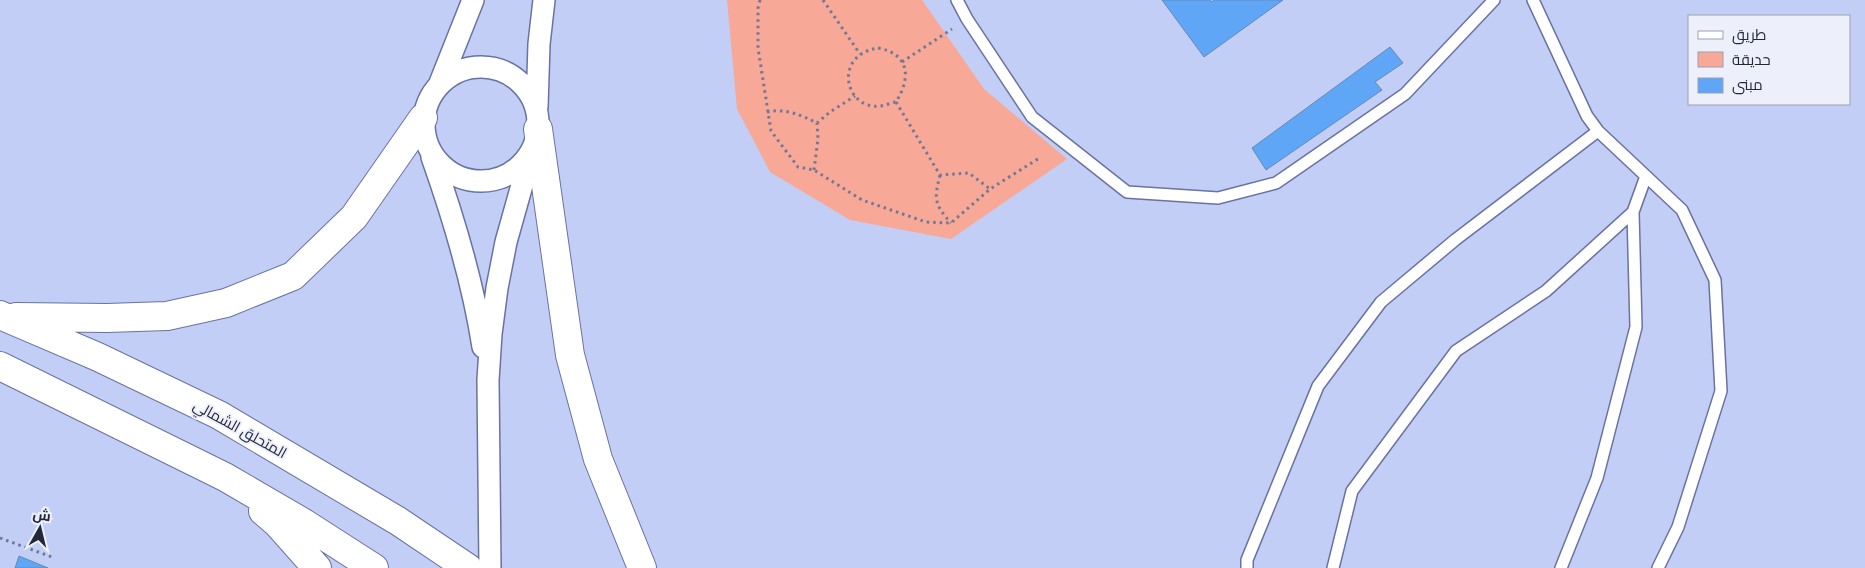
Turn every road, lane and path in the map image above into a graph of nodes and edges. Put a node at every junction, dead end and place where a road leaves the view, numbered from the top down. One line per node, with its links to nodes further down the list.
1 (473, 0): 11 (street)
2 (544, 0): 17 (street)
3 (760, 0): 14 (path)
4 (823, 0): 9 (path)
5 (957, 0): 8 (lane)
6 (1494, 0): 8 (lane)
7 (1533, 0): 18 (lane)
8 (967, 19): 10 (path)
9 (860, 54): 10 (path); 12 (path)
10 (902, 62): 13 (path)
11 (440, 83): 15 (street); 17 (street)
12 (855, 96): 13 (path); 16 (path)
13 (896, 102): 22 (path)
14 (767, 112): 16 (path); 21 (path)
15 (423, 118): 19 (street); 27 (highway)
16 (817, 123): 21 (path)
17 (535, 130): 19 (street); 29 (street); 37 (highway)
18 (1598, 131): 23 (lane); 38 (lane)
19 (430, 152): 29 (street)
20 (1041, 157): 24 (path)
21 (814, 170): 26 (path)
22 (940, 174): 24 (path); 26 (path)
23 (1646, 176): 25 (lane); 41 (lane)
24 (990, 189): 26 (path)
25 (1634, 212): 39 (lane); 40 (lane)
26 (951, 223)
27 (2, 316): 35 (highway, المتحلق الشمالي)
28 (0, 366): 30 (highway)
29 (488, 380): 36 (street)
30 (225, 477): 33 (highway); 34 (highway)
31 (0, 538): 32 (path)
32 (52, 557)
33 (317, 568)
34 (374, 568)
35 (468, 568)
36 (490, 568)
37 (642, 568)
38 (1247, 568)
39 (1333, 568)
40 (1561, 568)
41 (1658, 568)

